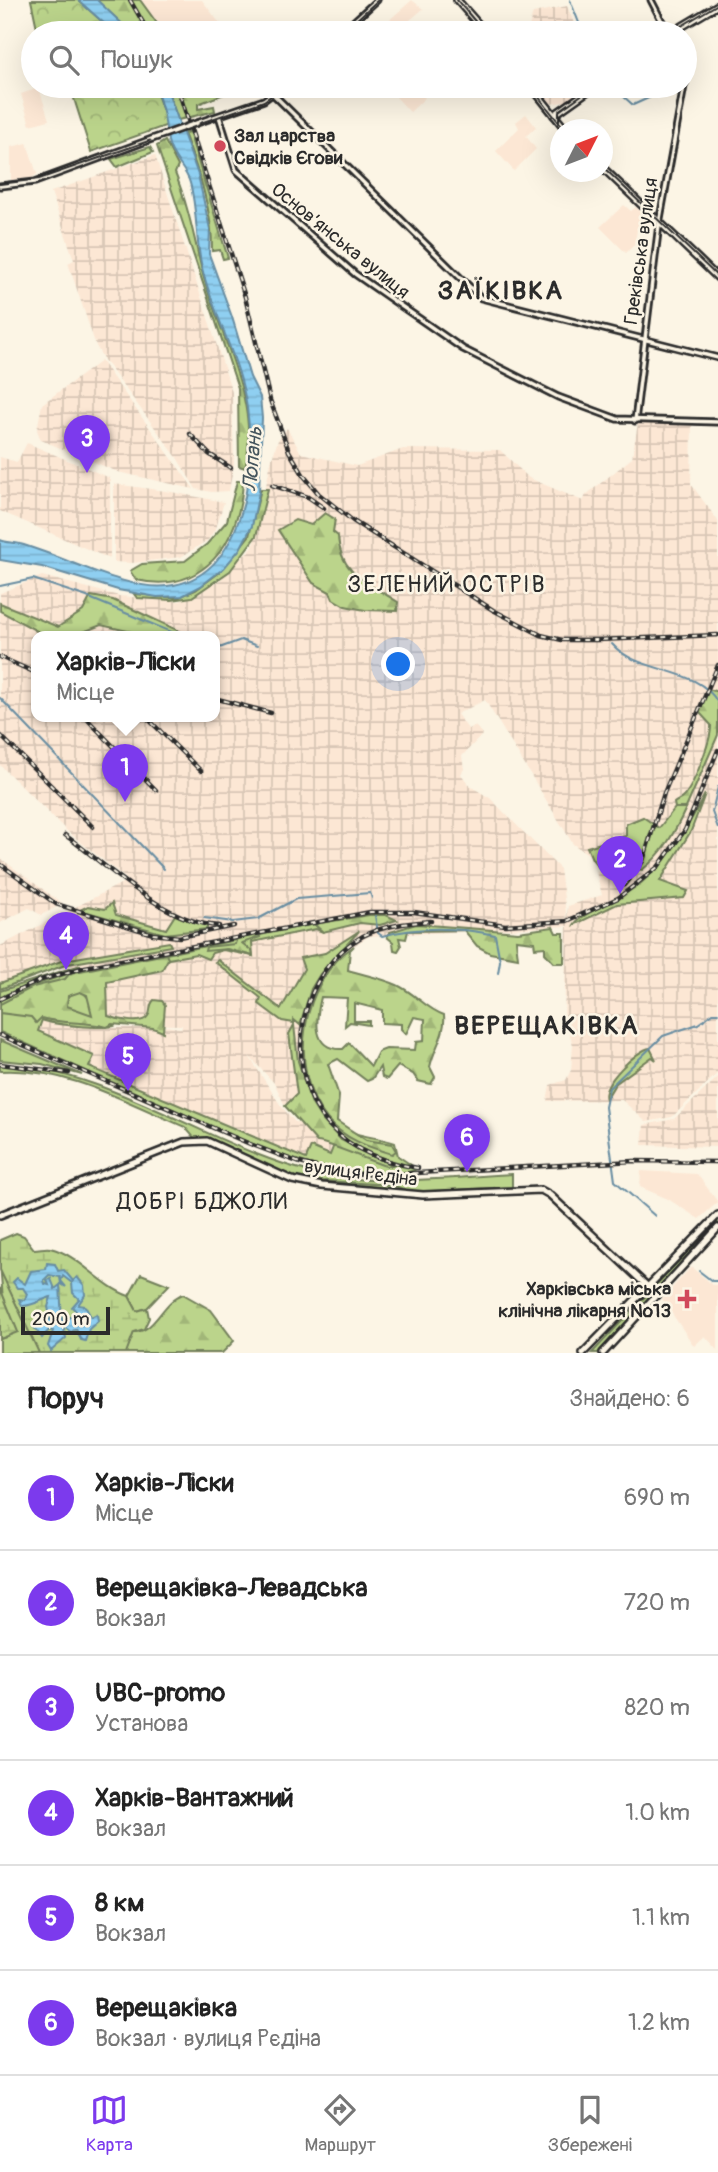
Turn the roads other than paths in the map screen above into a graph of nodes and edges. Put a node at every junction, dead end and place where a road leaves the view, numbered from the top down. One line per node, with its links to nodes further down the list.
1 (377, 0): 5 (street)
2 (457, 0): 6 (main road)
3 (651, 0): 7 (street)
4 (718, 5): 8 (main road)
5 (354, 21)
6 (475, 21)
7 (662, 21)
8 (690, 21)
9 (263, 98): 15 (street)
10 (277, 98): 21 (street)
11 (541, 98): 14 (main road)
12 (578, 98): 14 (main road)
13 (683, 98): 19 (street, Греківська вулиця)
14 (554, 115): 16 (main road)
15 (219, 116): 18 (street, bridge); 23 (street, Основ’янська вулиця)
16 (557, 119)
17 (613, 177): 19 (main road)
18 (0, 186)
19 (659, 224): 20 (main road); 21 (street, Греківська вулиця)
20 (718, 278)
21 (642, 341): 22 (street); 23 (street, Греківська вулиця)
22 (718, 358)
23 (635, 421): 24 (street, Основ’янська вулиця)
24 (718, 422)
25 (0, 1215): 28 (main road, вулиця Рєдіна)
26 (718, 1215): 28 (main road)
27 (718, 1228): 30 (main road)
28 (647, 1286): 29 (main road)
29 (583, 1353)
30 (603, 1353)

